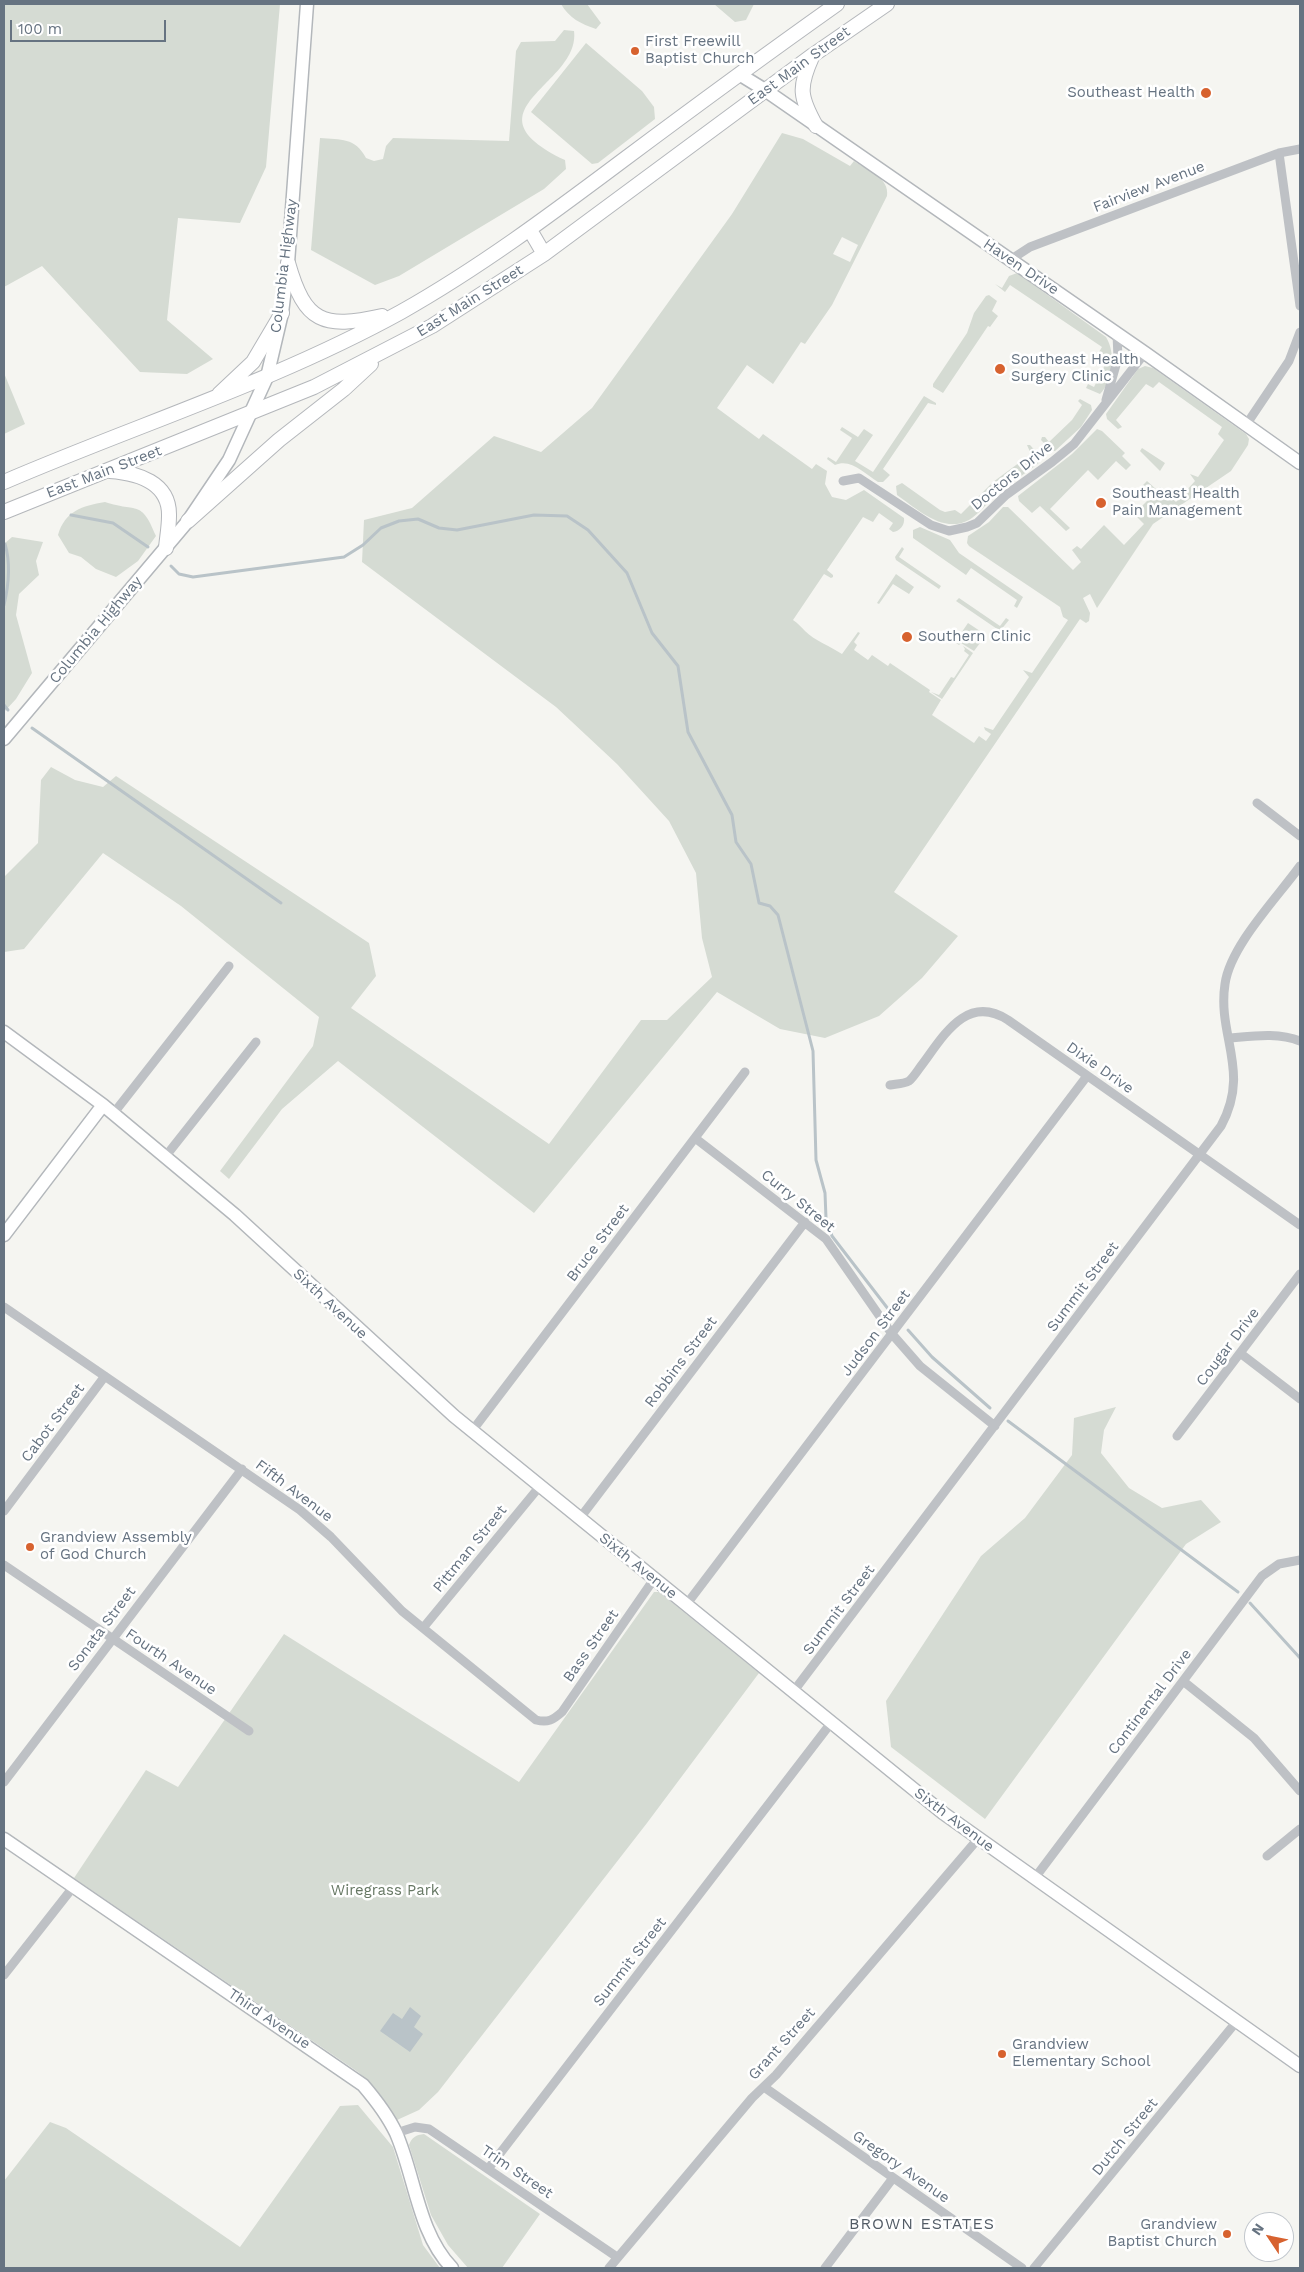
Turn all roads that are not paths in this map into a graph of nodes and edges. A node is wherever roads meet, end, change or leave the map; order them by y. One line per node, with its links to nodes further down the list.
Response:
1 (307, 4): 13 (street, Columbia Highway)
2 (837, 4): 5 (main road, East Main Street)
3 (887, 4): 4 (main road, East Main Street)
4 (813, 54): 6 (main road, East Main Street); 7 (main road)
5 (739, 74): 6 (street, Haven Drive); 10 (main road, East Main Street)
6 (765, 90): 7 (street, Haven Drive); 11 (main road, East Main Street)
7 (816, 126): 12 (street, Haven Drive)
8 (1300, 150): 9 (street, Fairview Avenue)
9 (1278, 153): 12 (street, Fairview Avenue); 14 (street)
10 (530, 230): 11 (main road); 15 (main road, East Main Street)
11 (544, 254): 21 (main road, East Main Street)
12 (1010, 260): 18 (street, Haven Drive)
13 (288, 263): 15 (main road); 16 (street, Columbia Highway)
14 (1300, 306)
15 (400, 312): 22 (main road, East Main Street)
16 (282, 313): 22 (street, Columbia Highway); 23 (main road)
17 (1300, 332): 19 (street)
18 (1117, 334): 20 (street, Haven Drive); 24 (street, Doctors Drive)
19 (1298, 347): 26 (street)
20 (1145, 353): 24 (street, Doctors Drive); 26 (street, Haven Drive)
21 (382, 354): 25 (main road, East Main Street); 32 (main road)
22 (267, 377): 23 (main road, East Main Street); 25 (street, Columbia Highway)
23 (213, 399): 30 (main road, East Main Street)
24 (1104, 405): 29 (street, Doctors Drive)
25 (251, 414): 28 (main road, East Main Street); 32 (street, Columbia Highway)
26 (1246, 425): 27 (street, Haven Drive)
27 (1300, 463)
28 (106, 471): 31 (main road, East Main Street); 33 (main road)
29 (843, 480)
30 (4, 482)
31 (4, 512)
32 (188, 521): 33 (street, Columbia Highway)
33 (166, 548): 34 (street, Columbia Highway)
34 (4, 739)
35 (1257, 802): 36 (street)
36 (1300, 836)
37 (1300, 866): 40 (street, Summit Street)
38 (229, 966): 47 (street)
39 (4, 1032): 46 (street, Sixth Avenue)
40 (1229, 1038): 41 (street); 49 (street, Summit Street)
41 (1300, 1041)
42 (256, 1042): 50 (street)
43 (745, 1072): 48 (street, Bruce Street)
44 (1087, 1076): 45 (street, Dixie Drive); 49 (street, Dixie Drive); 56 (street, Judson Street)
45 (890, 1085)
46 (103, 1105): 47 (street, Sixth Avenue); 53 (street)
47 (114, 1114): 50 (street, Sixth Avenue)
48 (695, 1138): 51 (street, Curry Street); 61 (street, Bruce Street)
49 (1199, 1154): 52 (street, Dixie Drive); 60 (street, Summit Street)
50 (166, 1157): 61 (street, Sixth Avenue)
51 (805, 1222): 56 (street, Curry Street); 66 (street, Robbins Street)
52 (1300, 1225)
53 (4, 1234)
54 (1300, 1274): 57 (street, Cougar Drive)
55 (4, 1307): 58 (street, Fifth Avenue)
56 (892, 1334): 60 (street, Curry Street); 70 (street, Judson Street)
57 (1240, 1353): 59 (street); 62 (street, Cougar Drive)
58 (105, 1376): 63 (street, Fifth Avenue); 65 (street, Cabot Street)
59 (1300, 1399)
60 (995, 1426): 74 (street, Summit Street)
61 (472, 1432): 64 (street, Sixth Avenue)
62 (1178, 1436)
63 (242, 1469): 71 (street, Fifth Avenue); 72 (street, Sonata Street)
64 (540, 1486): 66 (street, Sixth Avenue); 71 (street, Pittman Street)
65 (4, 1511)
66 (580, 1518): 69 (street, Sixth Avenue)
67 (1300, 1560): 73 (street, Continental Drive)
68 (4, 1565): 72 (street, Fourth Avenue)
69 (654, 1579): 70 (street, Sixth Avenue); 75 (street, Bass Street)
70 (686, 1605): 74 (street, Sixth Avenue)
71 (422, 1628): 75 (street, Fifth Avenue)
72 (111, 1639): 77 (street, Fourth Avenue); 78 (street, Sonata Street)
73 (1183, 1681): 79 (street); 84 (street, Continental Drive)
74 (793, 1692): 76 (street, Sixth Avenue)
75 (545, 1722)
76 (832, 1723): 82 (street, Sixth Avenue); 91 (street, Summit Street)
77 (249, 1731)
78 (4, 1782)
79 (1300, 1792)
80 (1300, 1829): 83 (street)
81 (4, 1838): 85 (street, Third Avenue)
82 (978, 1840): 84 (street, Sixth Avenue); 89 (street, Grant Street)
83 (1266, 1856)
84 (1034, 1879): 87 (street, Sixth Avenue)
85 (74, 1886): 86 (street); 90 (street, Third Avenue)
86 (4, 1975)
87 (1237, 2021): 88 (street, Sixth Avenue); 98 (street, Dutch Street)
88 (1300, 2066)
89 (764, 2087): 92 (street, Gregory Avenue); 93 (street, Grant Street)
90 (396, 2133): 91 (street, Trim Street); 94 (street, Third Avenue)
91 (488, 2169): 93 (street, Trim Street)
92 (893, 2178): 96 (street); 97 (street, Gregory Avenue)
93 (617, 2257): 95 (street, Grant Street)
94 (452, 2268)
95 (609, 2268)
96 (825, 2268)
97 (1022, 2268)
98 (1034, 2268)

